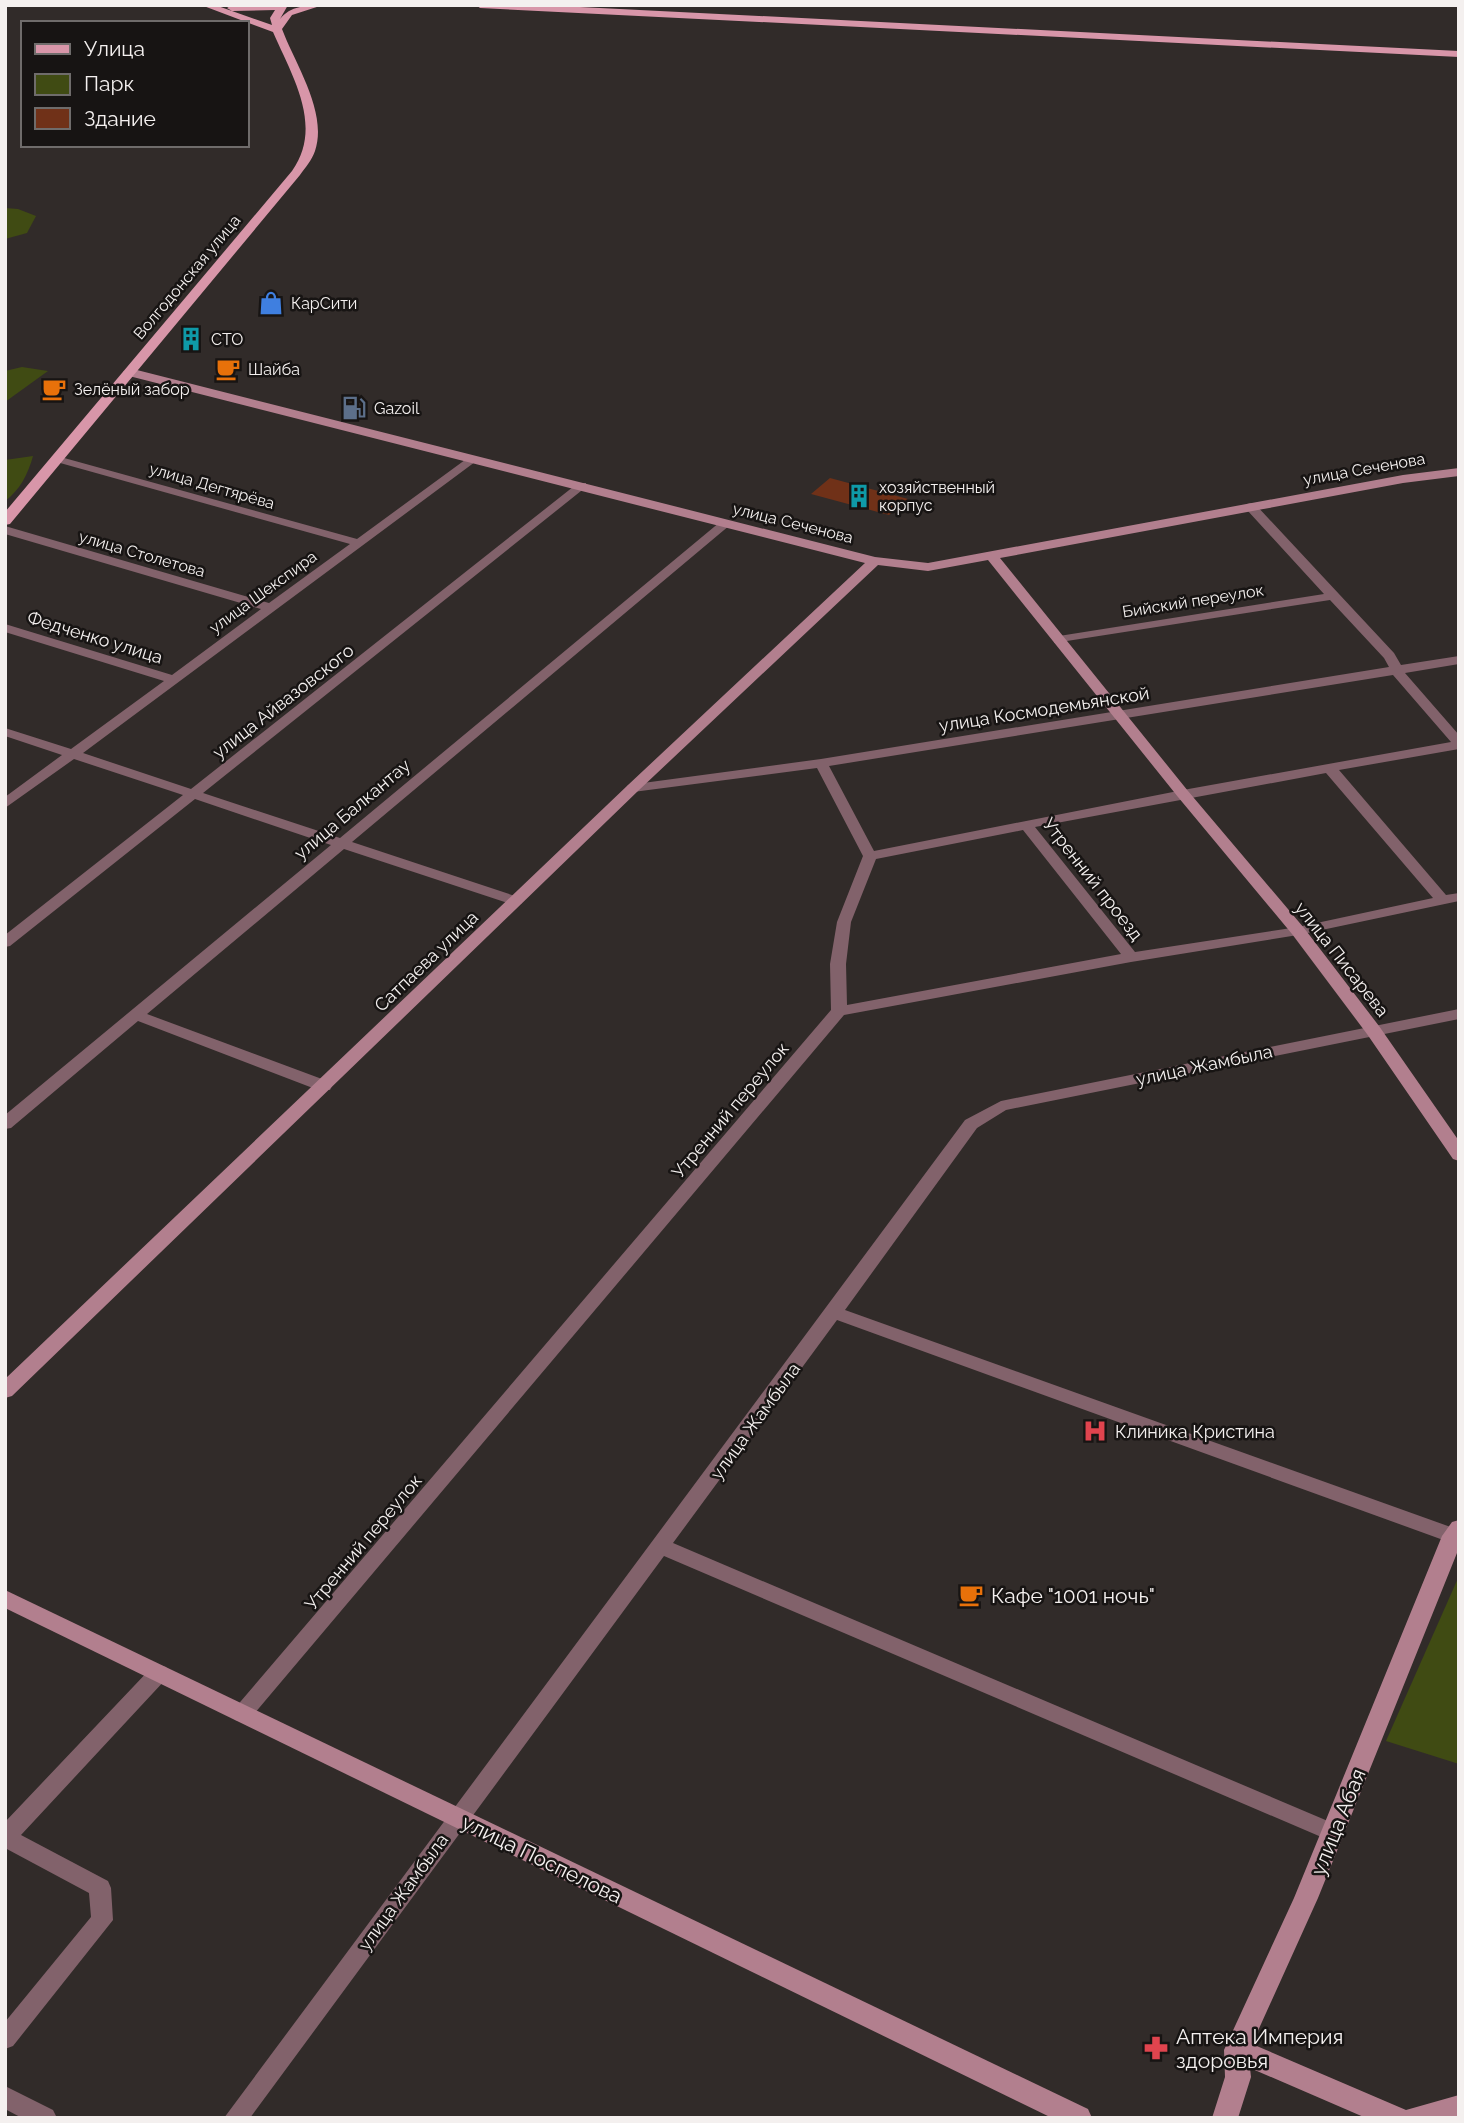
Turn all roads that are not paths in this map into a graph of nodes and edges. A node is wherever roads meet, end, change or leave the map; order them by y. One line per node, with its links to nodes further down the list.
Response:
1 (205, 5): 6 (main road)
2 (319, 5): 6 (main road)
3 (480, 5): 7 (main road)
4 (226, 6): 5 (main road); 6 (main road)
5 (283, 6): 6 (main road)
6 (277, 30): 8 (main road, Волгодонская улица)
7 (1459, 54)
8 (143, 354): 9 (main road, Волгодонская улица); 10 (street)
9 (129, 372): 10 (street, улица Сеченова); 11 (main road, Волгодонская улица)
10 (173, 383): 11 (street); 13 (street, улица Сеченова)
11 (114, 389): 12 (main road, Волгодонская улица)
12 (57, 459): 17 (main road, Волгодонская улица); 20 (street, улица Дегтярёва)
13 (473, 459): 15 (street, улица Сеченова); 20 (street, улица Шекспира)
14 (1459, 472): 16 (street, улица Сеченова)
15 (582, 485): 18 (street, улица Сеченова); 37 (street, улица Айвазовского)
16 (1251, 507): 21 (street, улица Сеченова); 23 (street)
17 (5, 521)
18 (724, 524): 22 (street, улица Сеченова); 41 (street, улица Балкантау)
19 (5, 530): 24 (street, улица Столетова)
20 (359, 544): 24 (street, улица Шекспира)
21 (992, 556): 22 (street, улица Сеченова); 26 (street, улица Писарева)
22 (875, 561): 36 (street, Сатпаева улица)
23 (1332, 596): 26 (street, Бийский переулок); 28 (street)
24 (271, 608): 29 (street, улица Шекспира)
25 (5, 628): 29 (street, Федченко улица)
26 (1059, 640): 30 (street, улица Писарева)
27 (1459, 660): 28 (street, улица Космодемьянской)
28 (1397, 668): 30 (street, улица Космодемьянской); 32 (street)
29 (174, 680): 33 (street, улица Шекспира)
30 (1120, 717): 34 (street, улица Космодемьянской); 38 (street, улица Писарева)
31 (5, 732): 33 (street)
32 (1459, 744): 35 (street)
33 (73, 754): 37 (street); 39 (street, улица Шекспира)
34 (821, 763): 36 (street, улица Космодемьянской); 42 (street)
35 (1329, 767): 38 (street); 43 (street)
36 (633, 788): 44 (street, Сатпаева улица)
37 (194, 793): 41 (street); 46 (street, улица Айвазовского)
38 (1183, 794): 40 (street); 45 (street, улица Писарева)
39 (5, 804)
40 (1026, 825): 42 (street); 47 (street, Утренний проезд)
41 (343, 842): 44 (street); 50 (street, улица Балкантау)
42 (870, 856): 48 (street)
43 (1451, 899): 45 (street)
44 (516, 901): 52 (street, Сатпаева улица)
45 (1298, 931): 47 (street); 51 (street, улица Писарева)
46 (5, 943)
47 (1131, 957): 48 (street)
48 (839, 1011): 61 (street, Утренний переулок)
49 (1459, 1014): 51 (street, улица Жамбыла)
50 (136, 1015): 52 (street); 53 (street, улица Балкантау)
51 (1373, 1030): 54 (street, улица Писарева); 55 (street, улица Жамбыла)
52 (324, 1086): 56 (street, Сатпаева улица)
53 (5, 1124)
54 (1459, 1155)
55 (835, 1313): 57 (street); 58 (street, улица Жамбыла)
56 (5, 1391)
57 (1456, 1532): 63 (street, улица Абая)
58 (663, 1547): 62 (street, улица Жамбыла); 63 (street)
59 (5, 1598): 60 (street, улица Поспелова)
60 (159, 1673): 61 (street, улица Поспелова); 64 (street)
61 (242, 1714): 62 (street, улица Поспелова)
62 (458, 1817): 70 (street, улица Жамбыла); 71 (street, улица Поспелова)
63 (1334, 1833): 66 (street, улица Абая)
64 (5, 1837): 65 (street)
65 (5, 2039)
66 (1237, 2050): 72 (street, улица Абая); 73 (street)
67 (5, 2097): 69 (street)
68 (1459, 2107): 74 (street)
69 (45, 2118)
70 (236, 2118)
71 (1079, 2118)
72 (1225, 2118)
73 (1396, 2118)
74 (1415, 2118)

